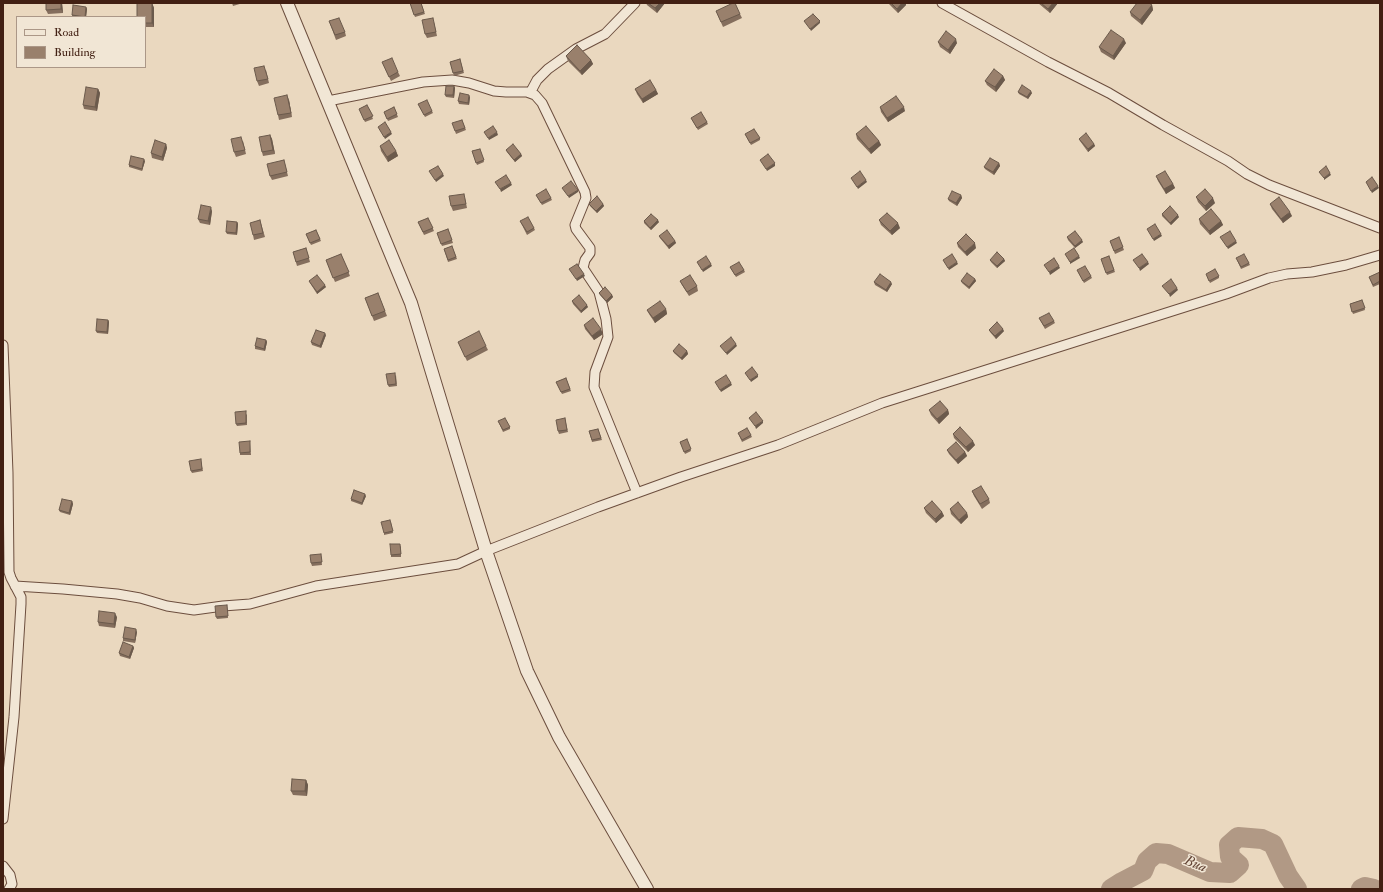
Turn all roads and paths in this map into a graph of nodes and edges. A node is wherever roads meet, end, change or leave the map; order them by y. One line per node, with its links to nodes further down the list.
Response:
1 (287, 3): 5 (street)
2 (635, 3): 4 (street)
3 (942, 3): 6 (street)
4 (530, 93): 5 (street); 9 (street)
5 (328, 101): 10 (street)
6 (1380, 228)
7 (1380, 255): 9 (street)
8 (3, 345): 11 (street)
9 (637, 493): 10 (street)
10 (486, 551): 11 (street); 15 (street)
11 (15, 586): 12 (street)
12 (3, 819)
13 (3, 866): 14 (street)
14 (9, 889)
15 (647, 889)

